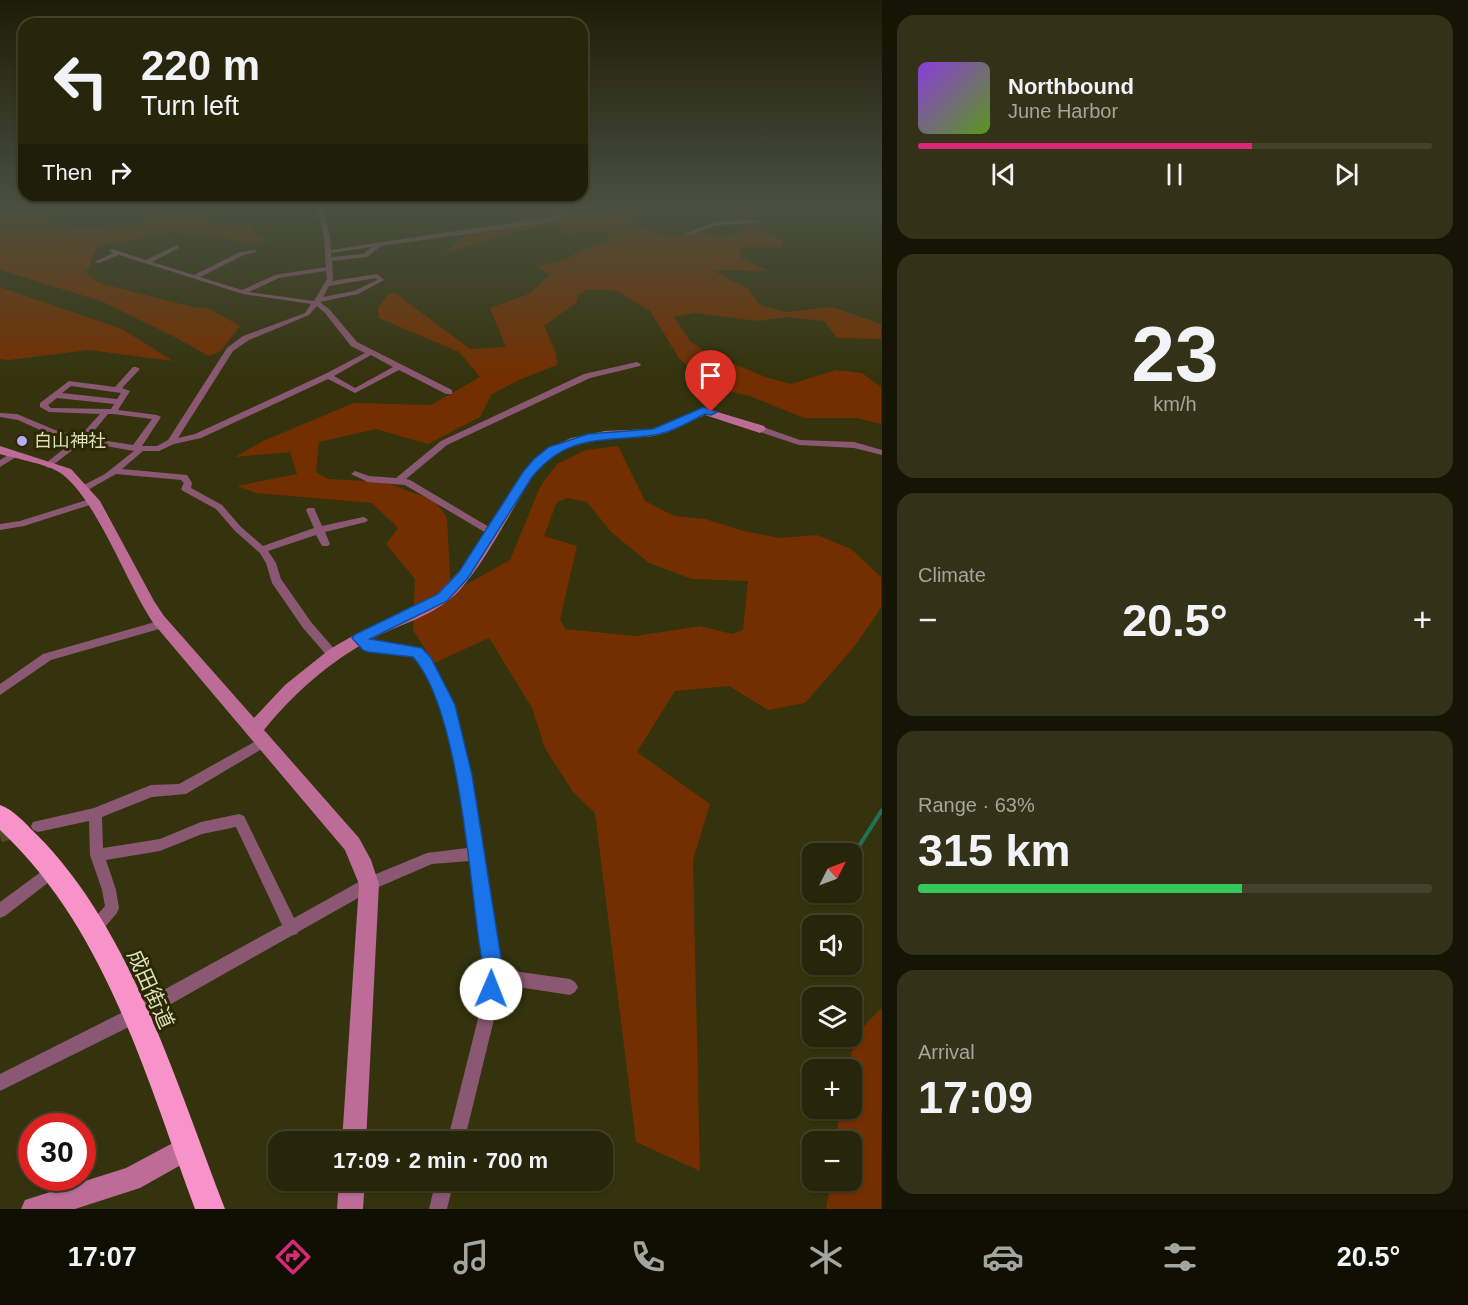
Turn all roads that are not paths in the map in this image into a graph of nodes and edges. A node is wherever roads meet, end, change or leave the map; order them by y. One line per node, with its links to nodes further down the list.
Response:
1 (154, 264): 5 (street)
2 (220, 264): 5 (street)
3 (329, 264): 4 (street)
4 (329, 269): 6 (street); 7 (street)
5 (195, 277): 7 (street)
6 (328, 284): 8 (street); 8 (street)
7 (242, 292): 8 (street)
8 (317, 302): 9 (street); 24 (street)
9 (370, 353): 11 (street); 13 (street)
10 (637, 364): 31 (street)
11 (398, 367): 13 (street); 15 (street)
12 (136, 369): 14 (street)
13 (328, 376): 24 (street)
14 (117, 389): 16 (street); 17 (street)
15 (449, 392)
16 (55, 396): 17 (street); 18 (street)
17 (119, 402): 19 (street)
18 (49, 410): 19 (street); 21 (street)
19 (109, 412): 23 (street); 25 (street)
20 (0, 415): 21 (street)
21 (34, 422): 23 (street)
22 (760, 429): 26 (street); 37 (street)
23 (82, 439): 25 (street); 28 (street)
24 (171, 442): 25 (street)
25 (138, 448): 29 (street)
26 (882, 453)
27 (4, 457): 28 (street)
28 (49, 465): 32 (street)
29 (114, 471): 32 (street); 39 (street)
30 (355, 474): 31 (street)
31 (399, 480): 37 (street)
32 (88, 495): 35 (street); 40 (street)
33 (311, 510): 36 (street)
34 (363, 520): 36 (street)
35 (0, 527)
36 (319, 530): 38 (street); 39 (street)
37 (491, 532): 41 (street)
38 (325, 544)
39 (262, 550): 42 (street)
40 (162, 624): 43 (street); 44 (street)
41 (359, 638): 42 (street); 48 (street)
42 (333, 655): 44 (street)
43 (0, 690)
44 (258, 736): 45 (street); 51 (street)
45 (95, 814): 47 (street); 49 (street)
46 (0, 815): 50 (highway, 成田街道)
47 (38, 826)
48 (476, 854): 51 (street); 55 (street)
49 (97, 855): 53 (street); 54 (street)
50 (53, 869): 52 (street); 54 (highway, 成田街道)
51 (369, 884): 53 (street); 59 (street)
52 (0, 911)
53 (292, 928): 57 (street)
54 (94, 929): 57 (highway, 成田街道)
55 (491, 975): 56 (street); 60 (street)
56 (570, 987)
57 (135, 1015): 58 (street); 61 (highway, 成田街道)
58 (0, 1083)
59 (355, 1131)
60 (458, 1131)
61 (186, 1148): 65 (street); 66 (highway, 成田街道)
62 (351, 1191): 67 (street)
63 (442, 1191): 68 (street)
64 (34, 1209): 65 (street)
65 (41, 1209)
66 (210, 1209)
67 (350, 1209)
68 (438, 1209)

